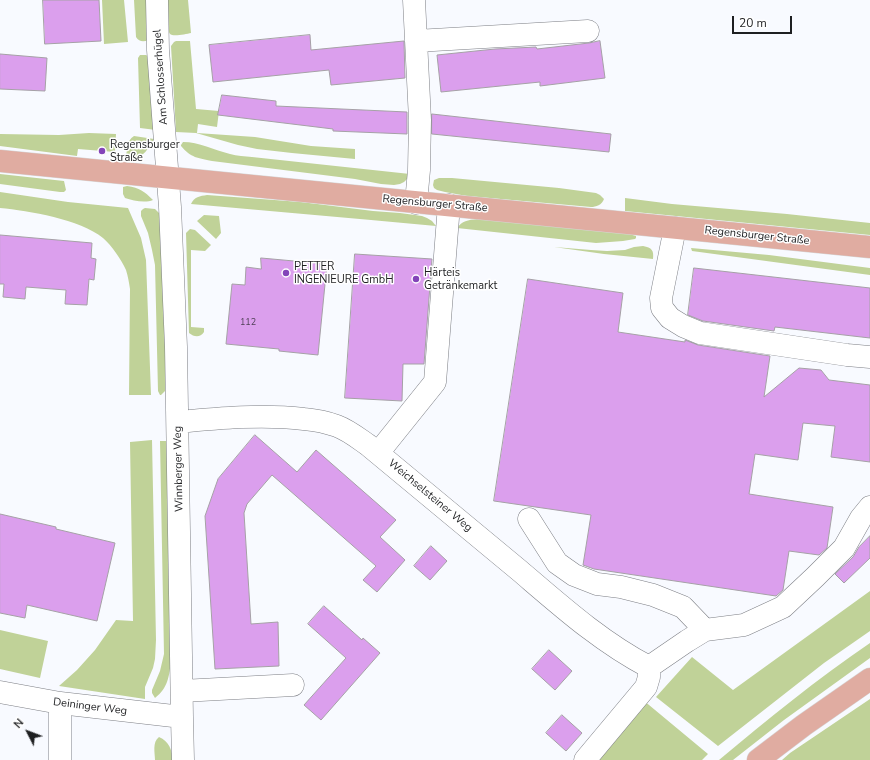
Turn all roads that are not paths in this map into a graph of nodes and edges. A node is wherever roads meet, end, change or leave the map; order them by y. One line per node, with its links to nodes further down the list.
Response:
1 (157, 0): 6 (street, Am Schlosserhügel)
2 (414, 0): 4 (street)
3 (588, 31): 4 (street)
4 (416, 41): 7 (street)
5 (0, 161): 6 (main road, Regensburger Straße)
6 (168, 177): 7 (main road, Regensburger Straße); 12 (street, Winnberger Weg)
7 (416, 203): 8 (main road, Regensburger Straße)
8 (449, 205): 9 (main road, Regensburger Straße); 13 (street)
9 (675, 228): 10 (main road, Regensburger Straße); 11 (street)
10 (870, 247)
11 (870, 357)
12 (178, 422): 13 (street, Weichselsteiner Weg); 20 (street, Winnberger Weg)
13 (378, 453): 17 (street, Weichselsteiner Weg)
14 (870, 507): 16 (street)
15 (529, 519): 16 (street)
16 (705, 630): 17 (street)
17 (649, 668): 26 (street)
18 (870, 679): 27 (main road)
19 (293, 684): 20 (street)
20 (182, 691): 23 (street, Winnberger Weg)
21 (0, 692): 22 (street, Deininger Weg)
22 (60, 703): 23 (street, Deininger Weg); 24 (street)
23 (182, 717): 25 (street, Winnberger Weg)
24 (60, 760)
25 (183, 760)
26 (585, 760)
27 (758, 760)

